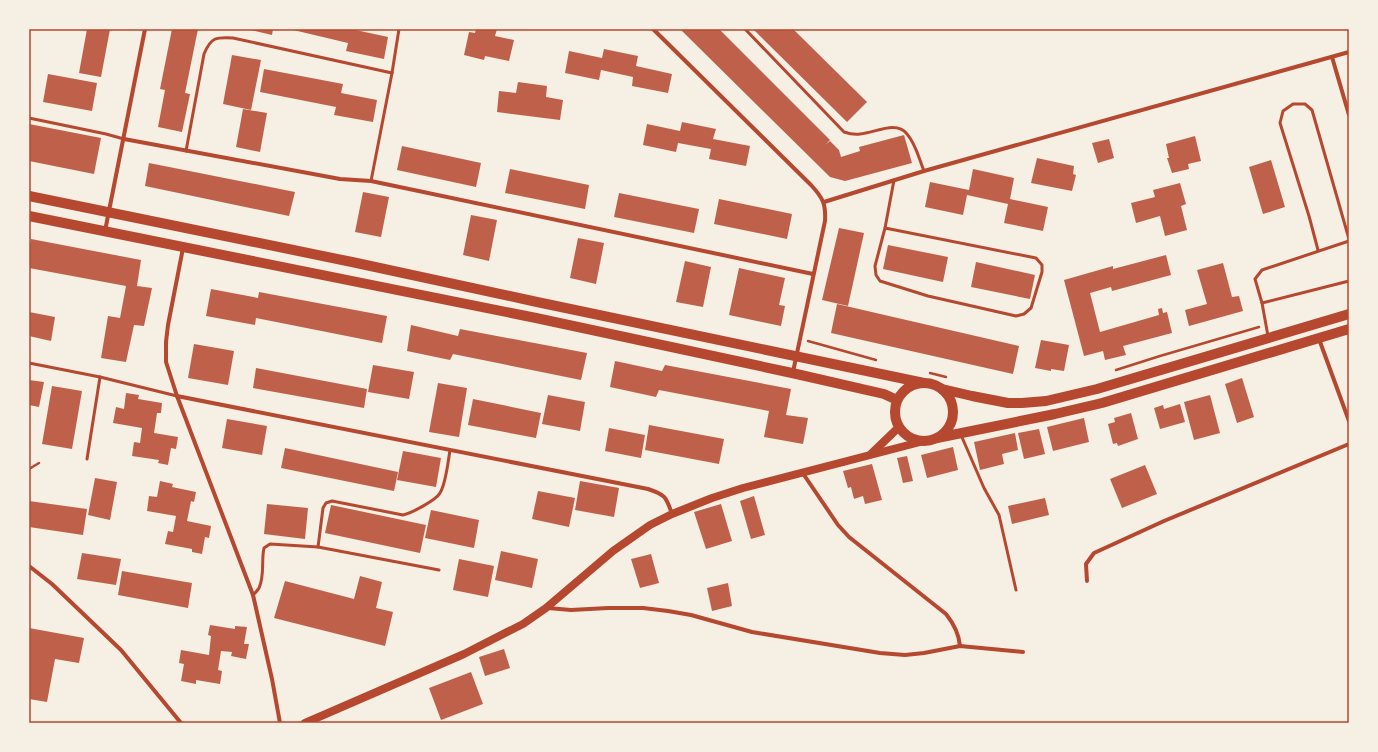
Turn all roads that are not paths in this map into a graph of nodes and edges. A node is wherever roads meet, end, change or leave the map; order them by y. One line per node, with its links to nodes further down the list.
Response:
1 (145, 29): 10 (street)
2 (399, 29): 7 (lane)
3 (653, 29): 16 (street)
4 (745, 29): 12 (lane)
5 (1349, 52): 6 (street)
6 (1332, 57): 8 (street); 12 (street)
7 (392, 73): 11 (lane); 14 (lane)
8 (1349, 115)
9 (29, 118): 10 (lane)
10 (124, 139): 11 (street); 17 (street)
11 (186, 151): 14 (street)
12 (924, 171): 13 (street)
13 (894, 180): 16 (street); 19 (lane)
14 (371, 181): 24 (street)
15 (29, 196): 17 (main road)
16 (824, 202): 24 (street)
17 (109, 212): 20 (street); 31 (main road)
18 (29, 216): 20 (main road)
19 (885, 228): 19 (lane)
20 (105, 232): 22 (main road)
21 (1349, 240): 23 (lane); 23 (lane)
22 (183, 248): 33 (main road); 37 (street)
23 (1318, 250): 26 (lane)
24 (813, 274): 31 (street)
25 (1349, 281): 26 (lane)
26 (1262, 303): 29 (lane)
27 (1349, 314): 29 (main road)
28 (1349, 329): 30 (main road)
29 (1269, 338): 36 (main road)
30 (1319, 338): 39 (street); 41 (main road)
31 (796, 355): 33 (street); 35 (main road)
32 (29, 363): 34 (lane)
33 (792, 373): 38 (main road)
34 (100, 377): 37 (lane); 47 (lane)
35 (924, 383): 36 (main road); 38 (main road)
36 (942, 389): 42 (main road)
37 (177, 396): 45 (street); 55 (street)
38 (897, 400): 40 (main road)
39 (1349, 421)
40 (899, 426): 43 (main road); 46 (main road)
41 (961, 433): 42 (main road); 54 (lane)
42 (937, 438): 43 (main road)
43 (924, 441): 46 (main road)
44 (1349, 444): 53 (street)
45 (450, 450): 49 (street); 50 (lane)
46 (870, 455): 48 (main road)
47 (87, 459)
48 (802, 472): 49 (main road); 57 (street)
49 (672, 514): 56 (main road)
50 (318, 547): 52 (lane); 55 (lane)
51 (29, 566): 59 (street)
52 (439, 570)
53 (1087, 581)
54 (1016, 590)
55 (253, 595): 60 (street)
56 (546, 608): 57 (street); 61 (main road)
57 (960, 646): 58 (street)
58 (1023, 652)
59 (181, 723)
60 (280, 723)
61 (305, 723)

